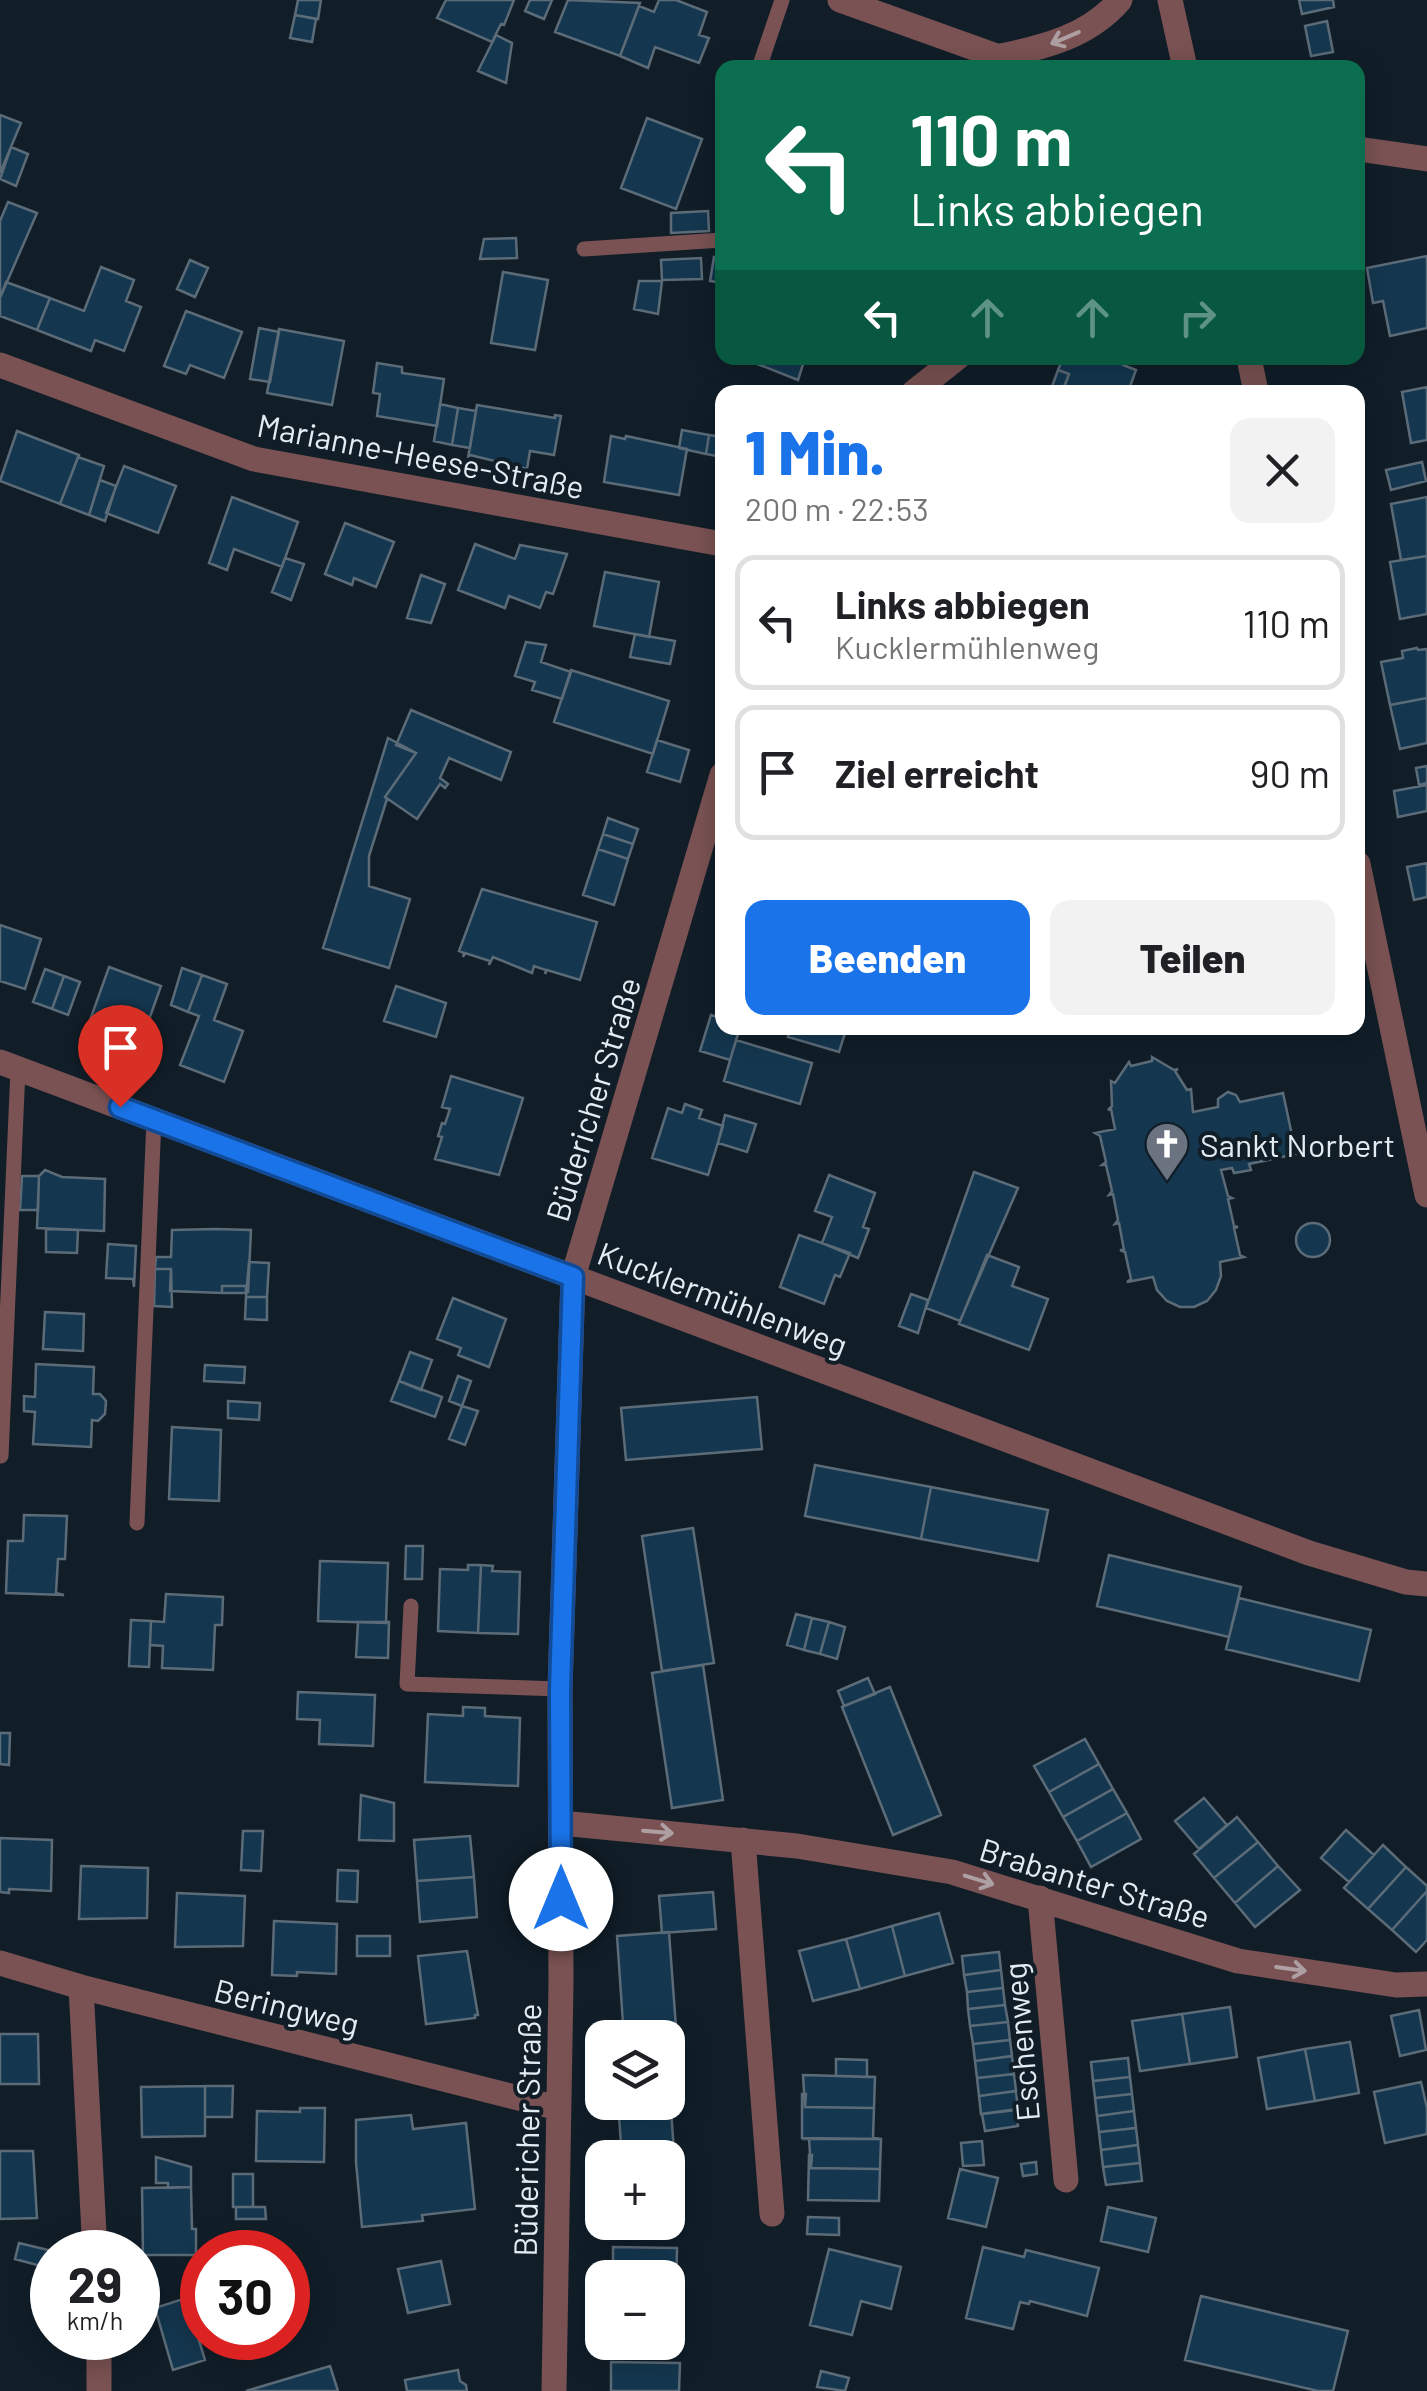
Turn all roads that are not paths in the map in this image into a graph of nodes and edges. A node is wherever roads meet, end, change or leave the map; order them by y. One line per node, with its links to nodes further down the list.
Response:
1 (782, 0): 6 (lane)
2 (840, 0): 5 (street)
3 (1120, 0): 5 (street, one-way to 5)
4 (1170, 0): 8 (street)
5 (1000, 56): 7 (street)
6 (761, 60)
7 (1010, 60)
8 (1183, 60)
9 (1365, 150): 10 (street)
10 (1427, 158)
11 (715, 240): 12 (lane)
12 (584, 249)
13 (948, 365): 15 (street)
14 (0, 366): 16 (street, Marianne-Heese-Straße)
15 (923, 385)
16 (715, 543)
17 (715, 798): 22 (street, Büdericher Straße)
18 (1365, 898): 21 (street)
19 (9, 1065): 20 (street, Kucklermühlenweg); 23 (lane)
20 (154, 1120): 22 (street, Kucklermühlenweg); 24 (lane)
21 (1427, 1195)
22 (573, 1277): 25 (street, Kucklermühlenweg); 27 (street, Büdericher Straße)
23 (1, 1456)
24 (136, 1523)
25 (1427, 1584)
26 (411, 1606): 27 (lane)
27 (560, 1690): 28 (street, Büdericher Straße)
28 (561, 1822): 29 (street, Brabanter Straße, one-way to 29); 34 (street, Büdericher Straße)
29 (743, 1840): 30 (street, Brabanter Straße, one-way to 30); 36 (street)
30 (1040, 1898): 32 (street, Brabanter Straße, one-way to 32); 35 (street, Eschenweg)
31 (0, 1963): 33 (street, Beringweg)
32 (1427, 1984)
33 (81, 1987): 34 (street, Beringweg); 37 (street)
34 (558, 2108): 40 (street, Büdericher Straße)
35 (1066, 2180)
36 (772, 2214)
37 (94, 2230)
38 (99, 2360): 39 (street)
39 (99, 2391)
40 (554, 2391)

